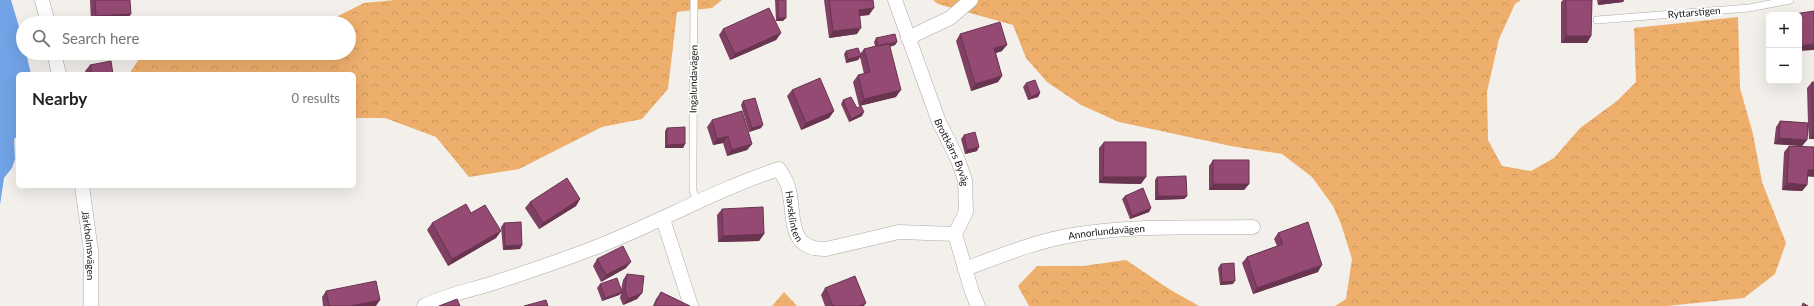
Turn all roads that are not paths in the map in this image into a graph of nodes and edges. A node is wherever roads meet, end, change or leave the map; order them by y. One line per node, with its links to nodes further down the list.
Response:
1 (42, 0): 6 (street)
2 (694, 0): 12 (lane, Ingalundavägen)
3 (895, 0): 8 (street, Brottkärrs Byväg)
4 (971, 0): 8 (street)
5 (1790, 0): 7 (lane, Ryttarstigen)
6 (46, 16)
7 (1597, 20)
8 (908, 38): 15 (street, Brottkärrs Byväg)
9 (56, 60): 10 (street)
10 (59, 72)
11 (82, 188): 17 (street, Järkholmsvägen)
12 (697, 201): 13 (street, Havsklinten); 15 (street, Havsklinten)
13 (663, 219): 18 (street, Havsklinten); 19 (street)
14 (1253, 228): 16 (street, Annorlundavägen)
15 (955, 234): 16 (street)
16 (965, 269): 20 (street)
17 (91, 306)
18 (424, 306)
19 (691, 306)
20 (978, 306)

